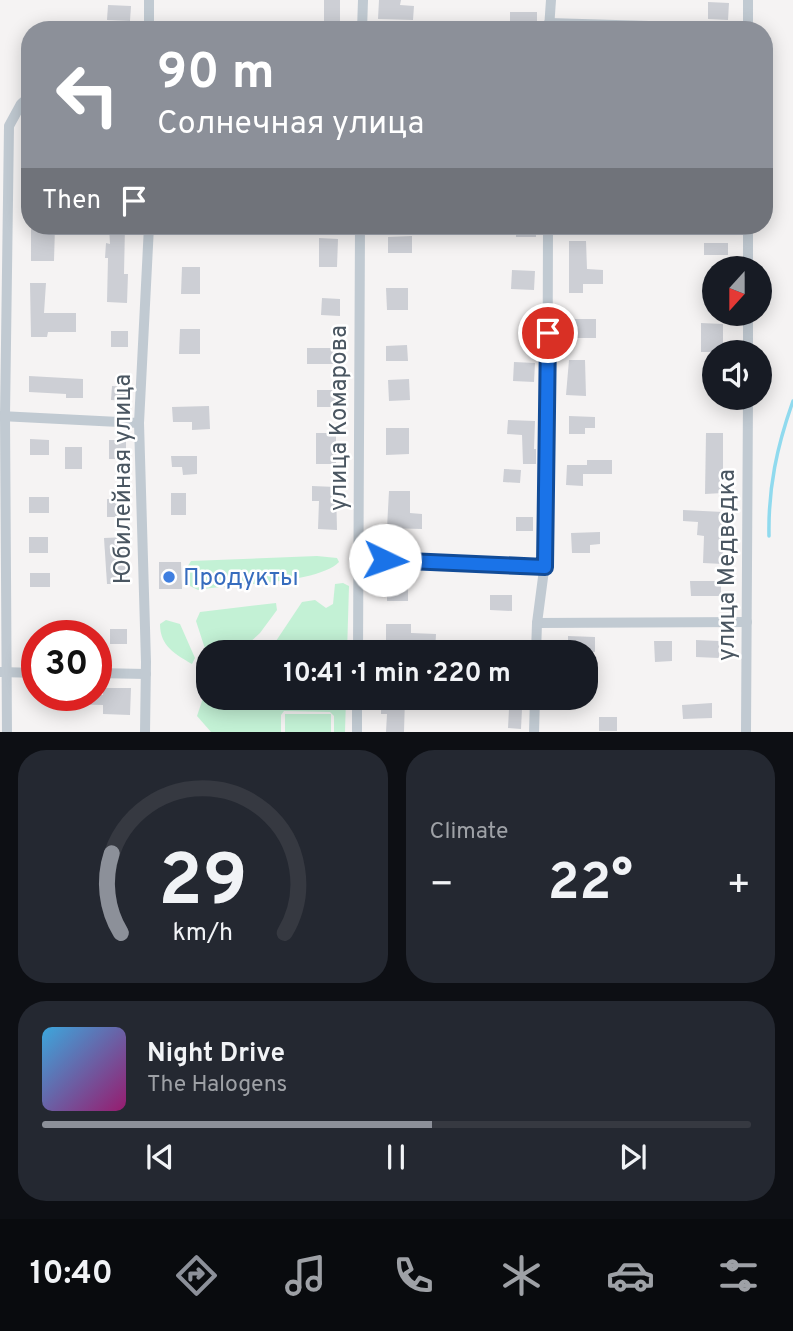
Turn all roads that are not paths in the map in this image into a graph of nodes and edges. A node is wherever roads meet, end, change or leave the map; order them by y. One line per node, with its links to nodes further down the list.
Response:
1 (149, 0): 5 (street)
2 (363, 0): 6 (street)
3 (551, 0): 7 (street)
4 (748, 0): 8 (street)
5 (149, 21)
6 (362, 21)
7 (549, 21)
8 (748, 21)
9 (21, 104): 16 (street)
10 (149, 235): 17 (street, Юбилейная улица)
11 (360, 235): 18 (street, улица Комарова)
12 (548, 235): 19 (street)
13 (748, 235): 14 (street)
14 (748, 256)
15 (748, 410): 20 (street, улица Медведка)
16 (3, 416): 17 (street); 24 (street)
17 (139, 423): 27 (street, Юбилейная улица)
18 (359, 559): 19 (street); 22 (street, улица Комарова)
19 (545, 567): 21 (street)
20 (747, 622): 21 (street); 34 (street, улица Медведка)
21 (537, 623): 23 (street)
22 (358, 640)
23 (536, 640)
24 (3, 672): 25 (street); 30 (street)
25 (21, 673)
26 (112, 673): 27 (street)
27 (146, 674): 31 (street, Юбилейная улица)
28 (357, 710): 32 (street)
29 (535, 710): 33 (street)
30 (6, 732)
31 (145, 732)
32 (357, 732)
33 (534, 732)
34 (746, 732)

